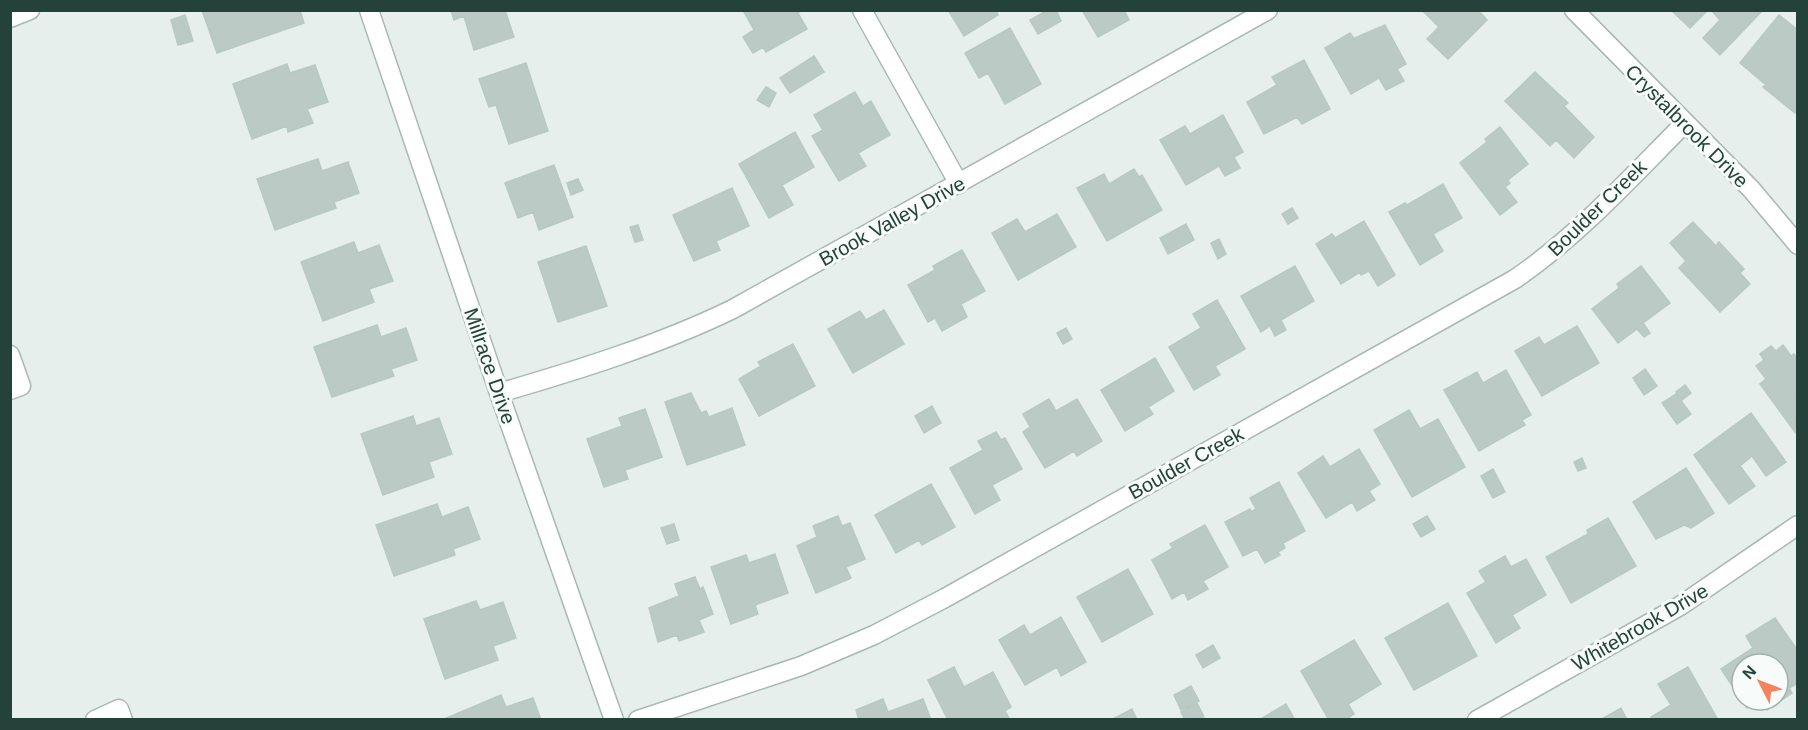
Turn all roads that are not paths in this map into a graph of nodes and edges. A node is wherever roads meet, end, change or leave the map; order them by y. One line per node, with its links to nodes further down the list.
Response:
1 (30, 10): 6 (street)
2 (369, 10): 12 (street, Millrace Drive)
3 (862, 10): 8 (street)
4 (1268, 10): 8 (street, Brook Valley Drive)
5 (1574, 10): 7 (street, Crystalbrook Drive)
6 (10, 18)
7 (1684, 124): 9 (street, Crystalbrook Drive); 17 (street, Boulder Creek)
8 (959, 184): 12 (street, Brook Valley Drive)
9 (1797, 245)
10 (10, 355): 11 (street)
11 (16, 388)
12 (499, 393): 16 (street, Millrace Drive)
13 (1797, 525): 18 (street, Whitebrook Drive)
14 (121, 714): 15 (street)
15 (95, 720)
16 (614, 720)
17 (638, 720)
18 (1477, 720)

